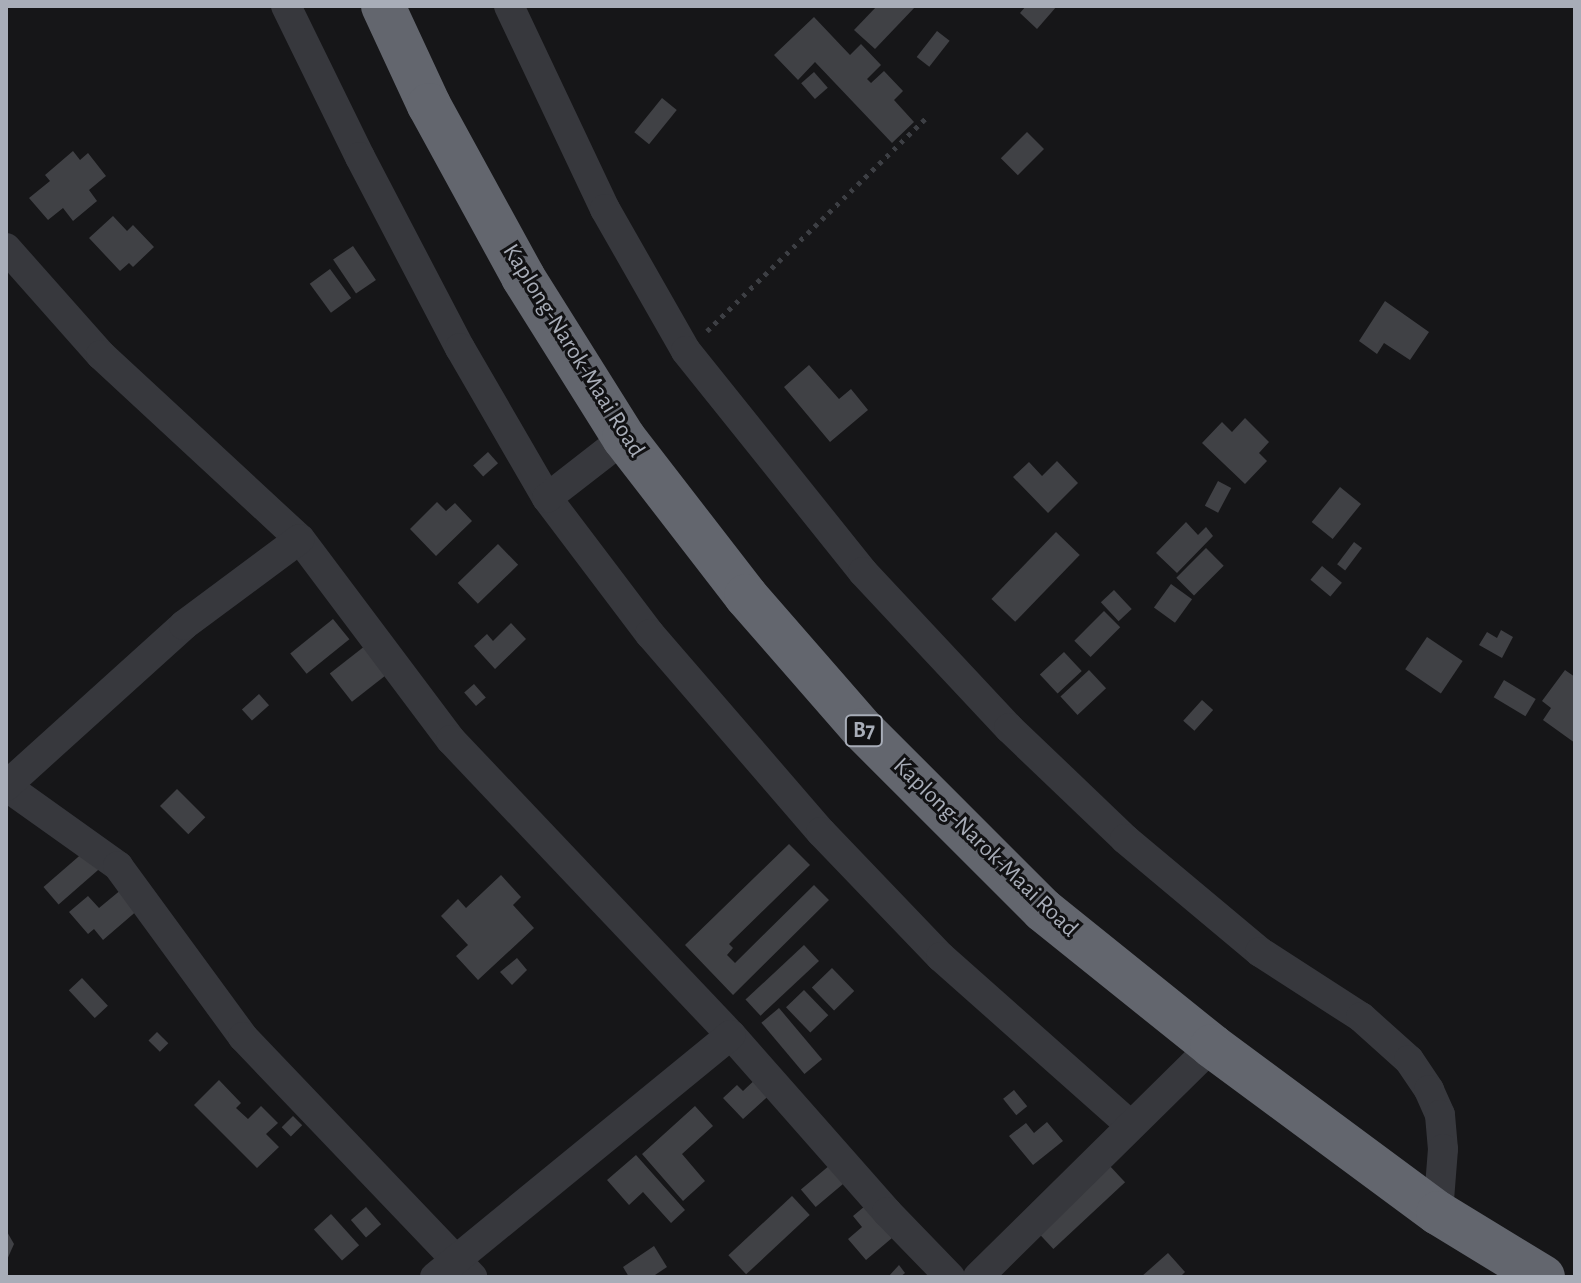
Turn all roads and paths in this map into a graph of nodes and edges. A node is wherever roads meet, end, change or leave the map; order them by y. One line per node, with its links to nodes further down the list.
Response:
1 (286, 6): 8 (street)
2 (383, 6): 7 (highway, Kaplong-Narok-Maai Road / B7)
3 (509, 6): 6 (street)
4 (928, 116): 6 (path)
5 (6, 248): 9 (street)
6 (686, 351): 14 (street)
7 (624, 438): 8 (street); 12 (highway, Kaplong-Narok-Maai Road / B7)
8 (547, 498): 13 (street)
9 (300, 539): 10 (street); 11 (street)
10 (6, 786): 15 (street)
11 (731, 1035): 15 (street); 16 (street)
12 (1212, 1046): 13 (street); 14 (highway, Kaplong-Narok-Maai Road / B7)
13 (1130, 1125): 17 (street)
14 (1438, 1213): 18 (highway, Kaplong-Narok-Maai Road / B7)
15 (455, 1271)
16 (950, 1277)
17 (978, 1277)
18 (1543, 1277)

